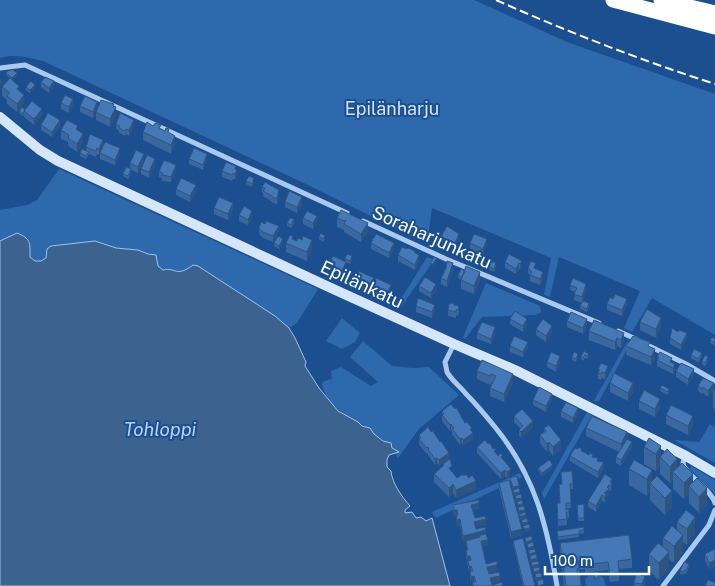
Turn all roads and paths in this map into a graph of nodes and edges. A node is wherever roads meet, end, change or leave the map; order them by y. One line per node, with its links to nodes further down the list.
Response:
1 (613, 0): 4 (highway)
2 (661, 0): 3 (highway)
3 (715, 13)
4 (715, 27)
5 (0, 68): 7 (street, Soraharjunkatu)
6 (0, 117): 11 (street, Epilänkatu)
7 (352, 216)
8 (361, 220): 9 (street, Soraharjunkatu)
9 (608, 327)
10 (616, 330): 12 (street)
11 (454, 344): 13 (street, Epilänkatu); 17 (street)
12 (715, 381)
13 (686, 456): 14 (street, Epilänkatu); 15 (street)
14 (715, 472)
15 (715, 503)
16 (715, 510): 18 (street)
17 (556, 586)
18 (663, 586)

